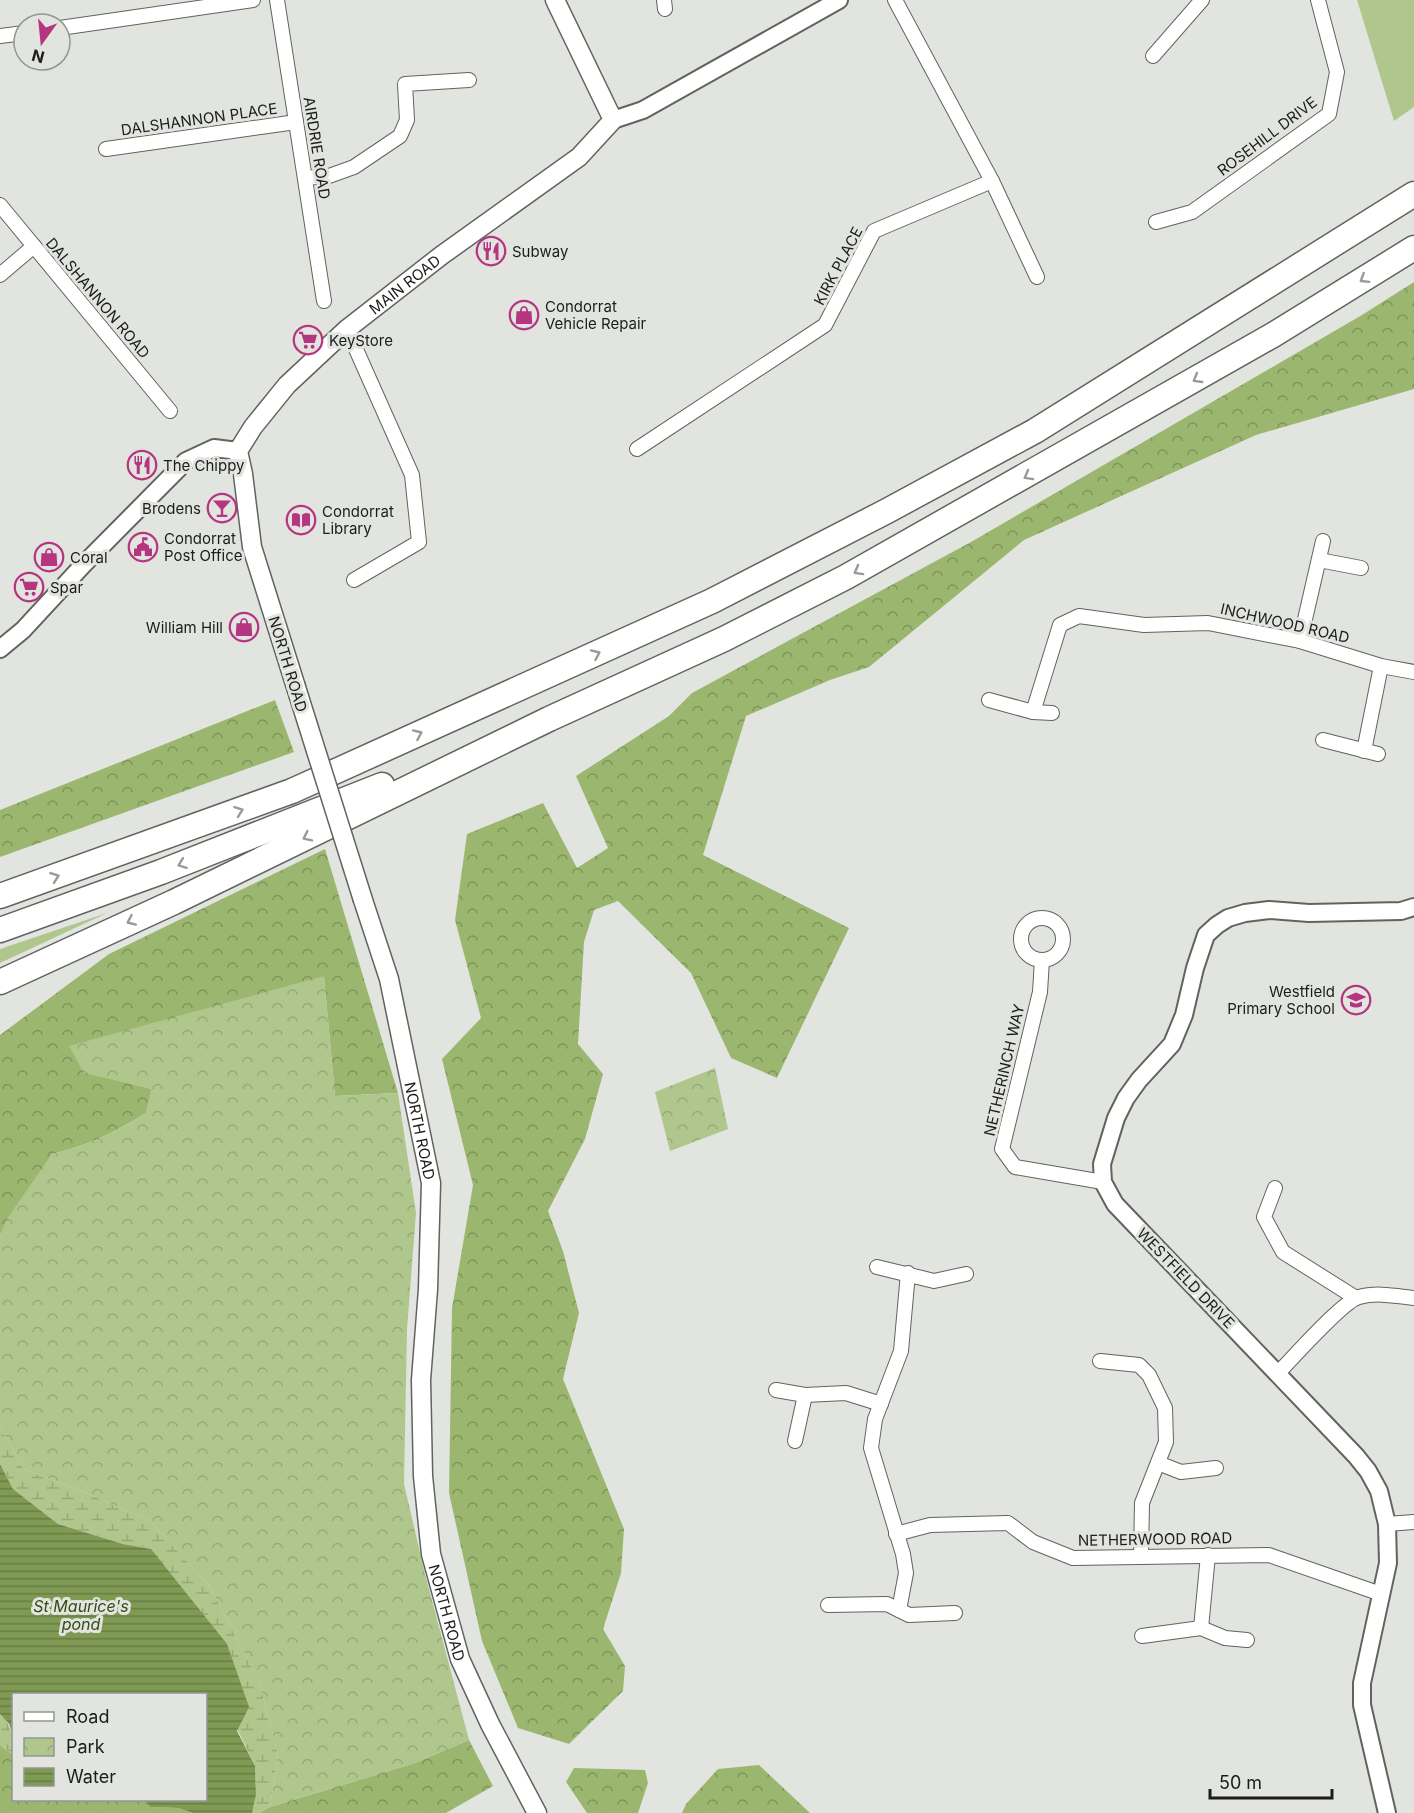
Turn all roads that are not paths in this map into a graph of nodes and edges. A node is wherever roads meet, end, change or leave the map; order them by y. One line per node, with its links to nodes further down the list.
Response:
1 (253, 0): 8 (street)
2 (277, 0): 12 (street, AIRDRIE ROAD)
3 (555, 0): 11 (main road)
4 (839, 0): 11 (street, MAIN ROAD)
5 (895, 0): 15 (street)
6 (1202, 0): 9 (street)
7 (1318, 0): 18 (street, ROSEHILL DRIVE)
8 (72, 26)
9 (1153, 56)
10 (469, 80): 14 (street)
11 (613, 120): 24 (main road, MAIN ROAD)
12 (296, 122): 13 (street, DALSHANNON PLACE); 14 (street, AIRDRIE ROAD)
13 (106, 148)
14 (305, 178): 23 (street, AIRDRIE ROAD)
15 (992, 181): 22 (street); 26 (street, KIRK PLACE)
16 (1414, 194): 41 (highway, one-way to 16)
17 (0, 206): 19 (street, DALSHANNON ROAD)
18 (1156, 222)
19 (34, 246): 21 (street); 25 (street, DALSHANNON ROAD)
20 (1414, 248): 39 (highway, one-way to 39)
21 (0, 275)
22 (1037, 277)
23 (324, 301)
24 (346, 329): 27 (main road, MAIN ROAD); 31 (street)
25 (170, 411)
26 (637, 449)
27 (238, 451): 33 (street); 73 (main road, NORTH ROAD, bridge)
28 (1323, 541): 29 (street)
29 (1319, 560): 30 (street); 32 (street)
30 (1361, 568)
31 (354, 580)
32 (1300, 641): 34 (street, INCHWOOD ROAD); 37 (street, INCHWOOD ROAD)
33 (0, 649)
34 (1381, 666): 35 (street, INCHWOOD ROAD); 40 (street)
35 (1414, 672)
36 (989, 700): 37 (street)
37 (1033, 712): 38 (street)
38 (1052, 713)
39 (549, 719): 43 (highway, one-way to 43); 45 (highway, one-way to 45)
40 (1323, 740)
41 (0, 896)
42 (1414, 907): 46 (street)
43 (0, 930)
44 (1042, 960): 46 (street, NETHERINCH WAY)
45 (0, 982)
46 (1103, 1182): 54 (street, WESTFIELD DRIVE)
47 (1275, 1188): 51 (street)
48 (878, 1267): 49 (street)
49 (908, 1273): 50 (street); 57 (street)
50 (966, 1274)
51 (1356, 1298): 52 (street); 54 (street)
52 (1414, 1298)
53 (1100, 1361): 59 (street)
54 (1278, 1373): 62 (street, WESTFIELD DRIVE)
55 (776, 1390): 56 (street)
56 (805, 1395): 57 (street); 58 (street)
57 (881, 1404): 63 (street)
58 (795, 1441)
59 (1158, 1463): 60 (street); 65 (street)
60 (1216, 1468)
61 (1414, 1522): 62 (street)
62 (1387, 1524): 66 (street, WESTFIELD DRIVE)
63 (896, 1534): 65 (street, NETHERWOOD ROAD); 68 (street)
64 (1208, 1555): 65 (street, NETHERWOOD ROAD); 66 (street, NETHERWOOD ROAD); 70 (street)
65 (1141, 1557)
66 (1382, 1594): 74 (street, WESTFIELD DRIVE)
67 (828, 1605): 68 (street)
68 (899, 1610): 69 (street)
69 (955, 1613)
70 (1201, 1628): 71 (street); 72 (street)
71 (1142, 1636)
72 (1247, 1640)
73 (537, 1813)
74 (1387, 1813)

